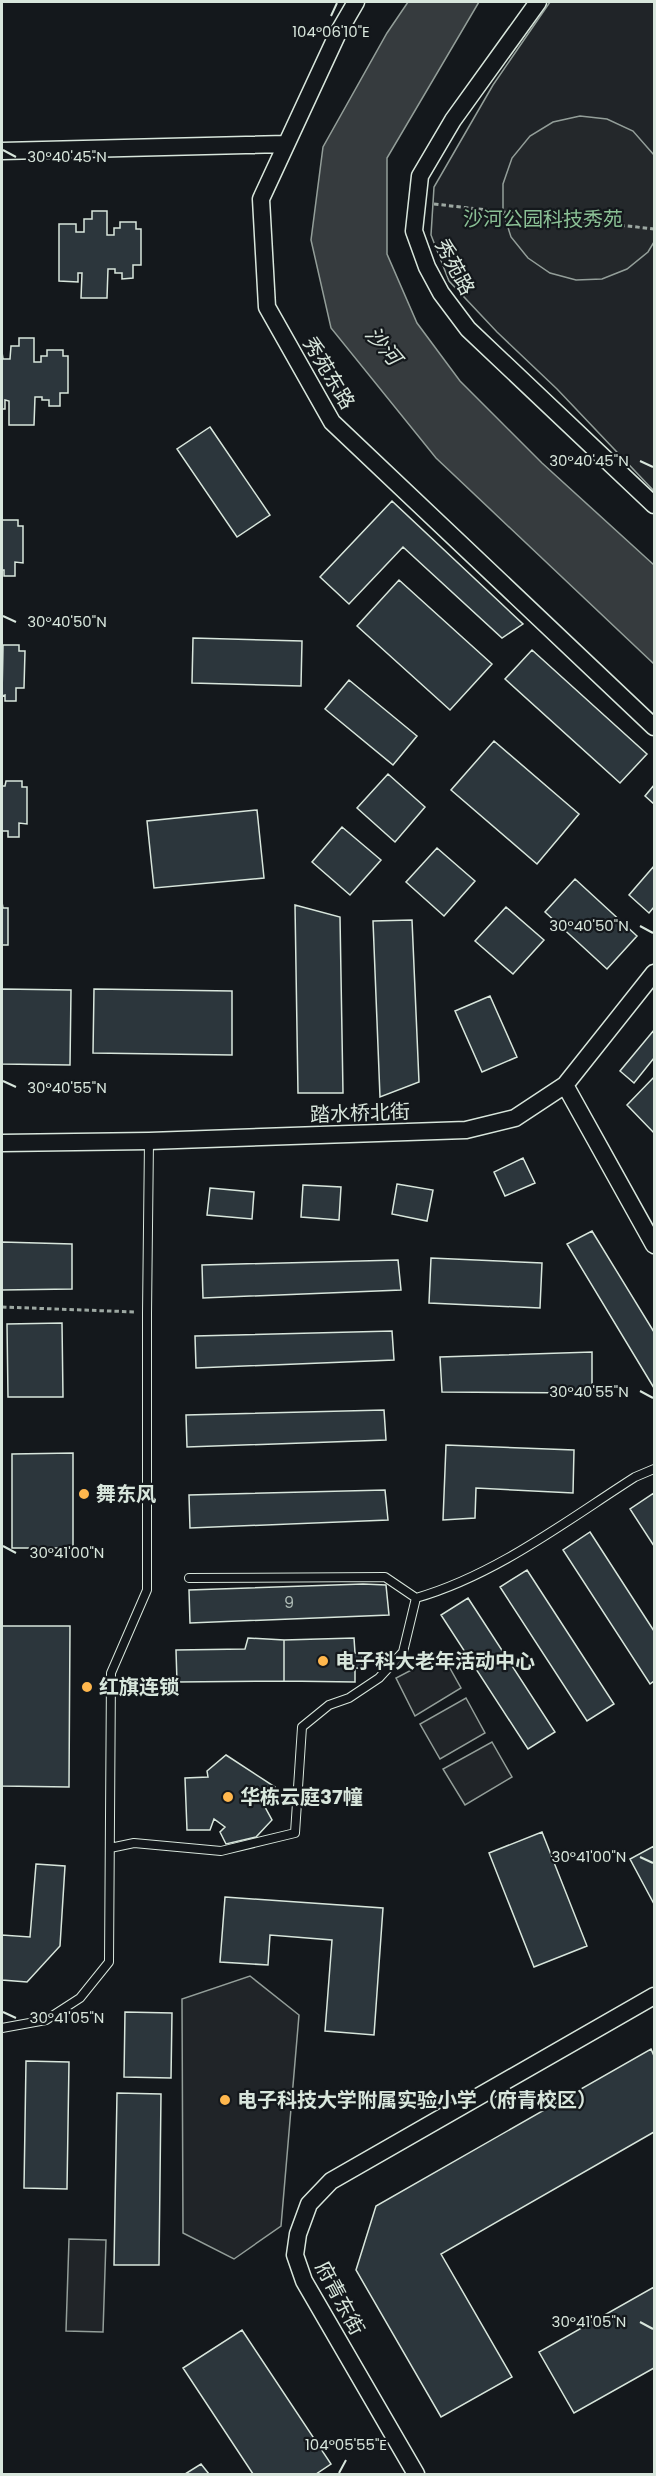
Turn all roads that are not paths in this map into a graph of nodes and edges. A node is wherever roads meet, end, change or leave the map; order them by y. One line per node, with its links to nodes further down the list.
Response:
1 (356, 2): 3 (street, 秀苑东路)
2 (538, 2): 5 (street, 秀苑路)
3 (286, 144): 4 (street); 6 (street, 秀苑东路)
4 (2, 151)
5 (654, 505)
6 (654, 728)
7 (654, 973): 8 (street, 踏水桥北街)
8 (565, 1085): 9 (street, 踏水桥北街); 11 (street)
9 (149, 1141): 10 (street, 踏水桥北街); 15 (lane)
10 (2, 1143)
11 (654, 1245)
12 (654, 1469): 14 (lane)
13 (189, 1578): 14 (lane)
14 (416, 1598): 15 (lane)
15 (110, 1848): 17 (lane)
16 (654, 1996): 18 (street, 府青东街)
17 (2, 2028)
18 (416, 2475)

